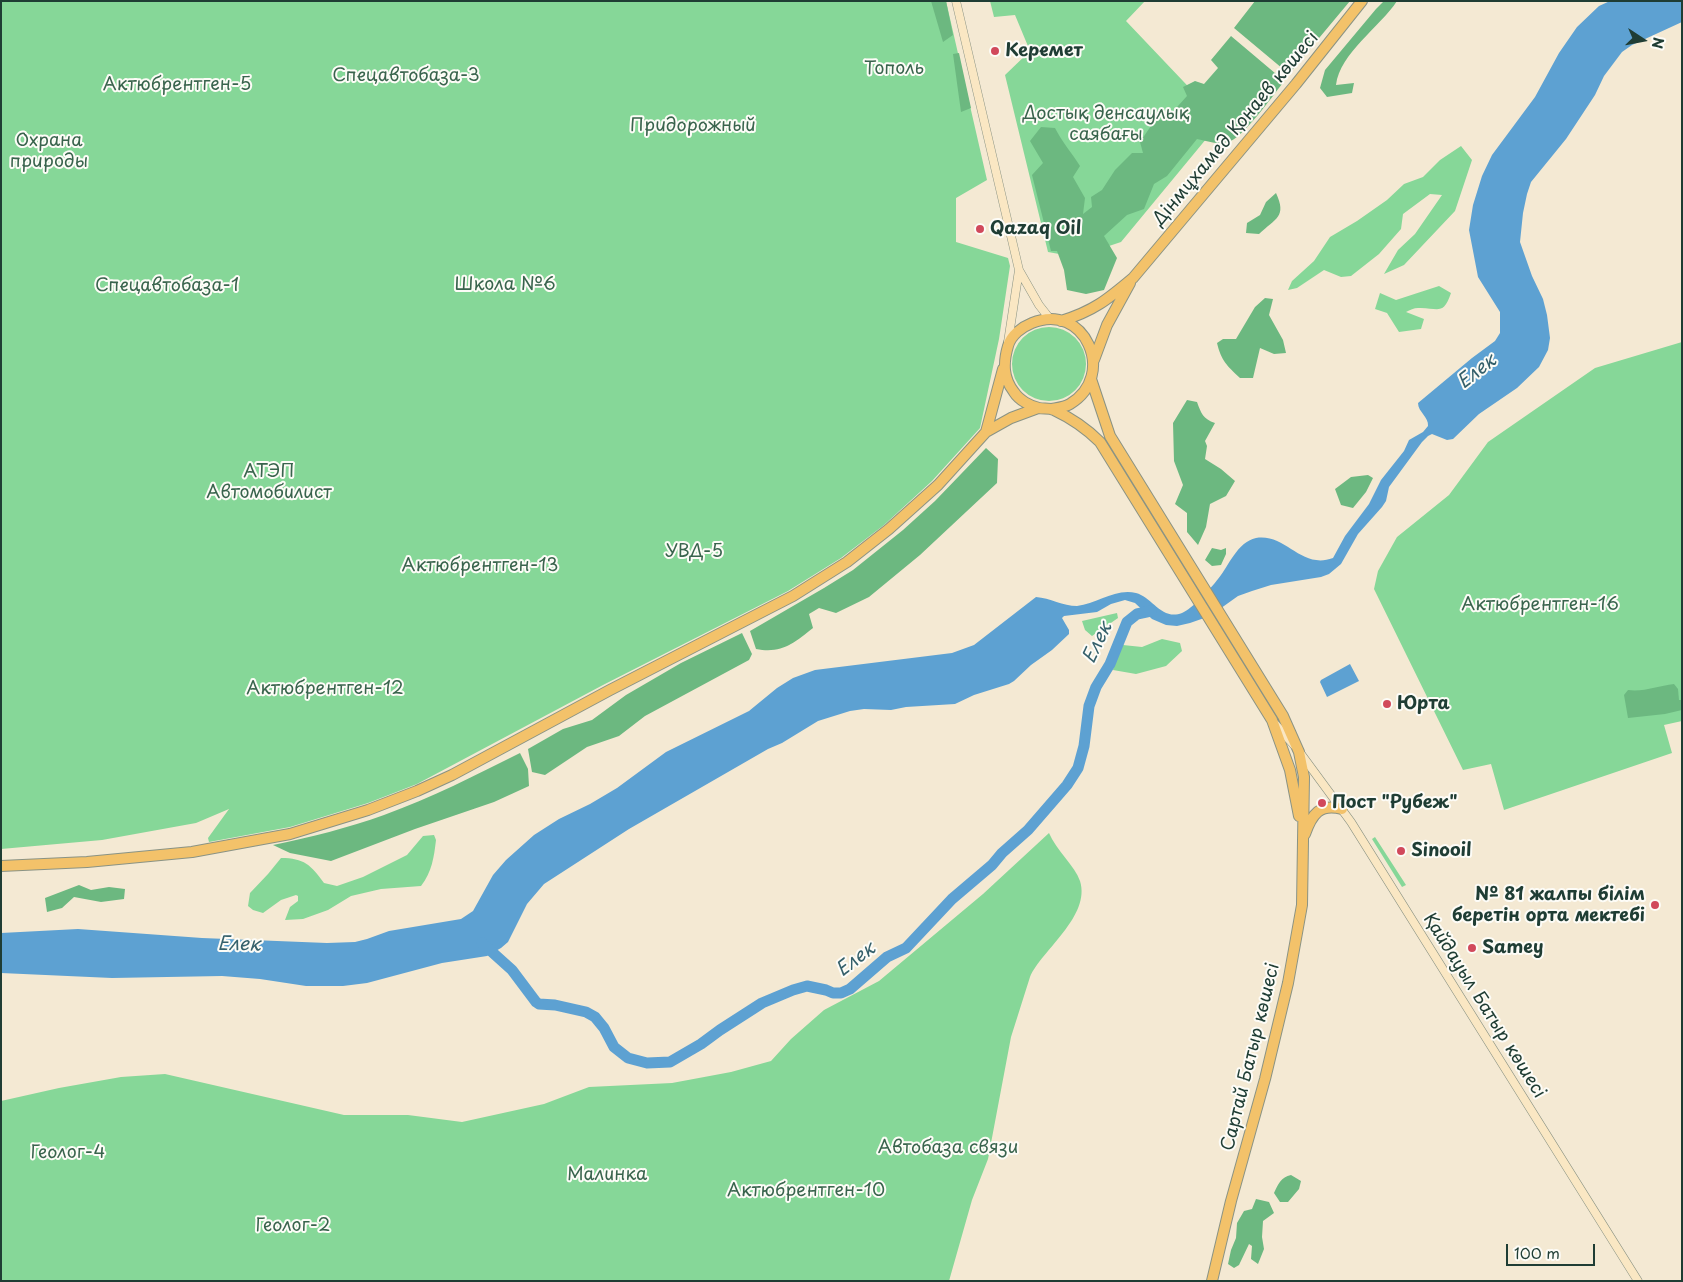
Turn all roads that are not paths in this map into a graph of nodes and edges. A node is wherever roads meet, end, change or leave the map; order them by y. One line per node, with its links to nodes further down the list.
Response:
1 (956, 1): 3 (street)
2 (1362, 1): 4 (highway, Дінмұхамед Қонаев көшесі)
3 (1020, 270): 5 (street); 6 (street)
4 (1133, 278): 5 (highway); 7 (highway)
5 (1056, 320): 6 (highway); 7 (highway)
6 (1008, 344): 8 (highway)
7 (1094, 362): 9 (highway)
8 (1004, 368): 10 (highway); 12 (highway)
9 (1091, 379): 11 (highway); 13 (highway)
10 (1038, 408): 11 (highway); 12 (highway)
11 (1052, 409): 13 (highway)
12 (986, 432): 18 (highway)
13 (1145, 504): 14 (highway); 15 (highway)
14 (1272, 720): 15 (street, Қайдауыл Батыр көшесі); 17 (highway)
15 (1299, 752): 16 (street, Қайдауыл Батыр көшесі); 17 (highway)
16 (1342, 810): 17 (highway); 20 (street, Қайдауыл Батыр көшесі)
17 (1304, 839): 19 (highway, Сартай Батыр көшесі)
18 (1, 866)
19 (1212, 1281)
20 (1638, 1281)

